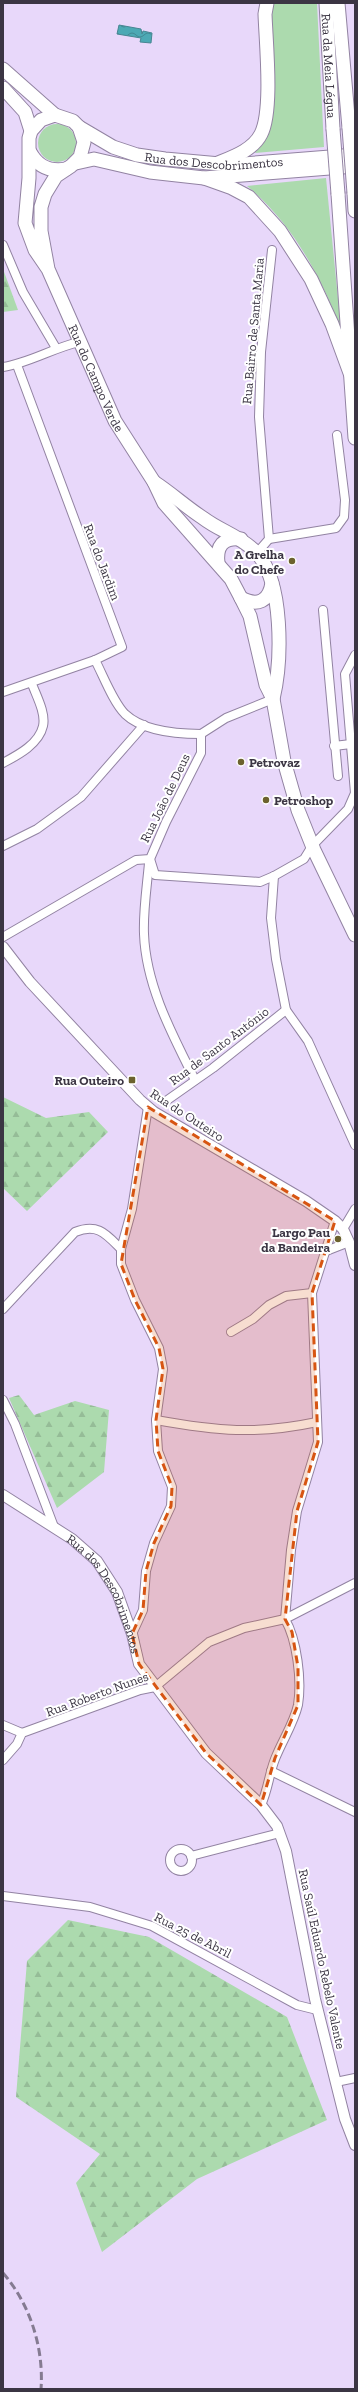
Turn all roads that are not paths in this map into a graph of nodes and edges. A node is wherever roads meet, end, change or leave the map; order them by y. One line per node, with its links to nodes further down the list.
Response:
1 (267, 3): 11 (main road)
2 (326, 3): 23 (main road, Rua da Meia Légua, bridge)
3 (338, 3): 15 (main road, Rua da Meia Légua, bridge)
4 (3, 69): 6 (main road)
5 (3, 88): 8 (main road)
6 (55, 115): 7 (main road); 8 (main road)
7 (79, 127): 11 (main road, Rua dos Descobrimentos); 12 (main road, Rua do Campo Verde)
8 (31, 131): 9 (main road, Rua do Campo Verde)
9 (30, 152): 12 (main road); 18 (main road, Rua do Campo Verde)
10 (355, 155): 11 (main road, Rua dos Descobrimentos)
11 (218, 163)
12 (71, 166): 14 (main road, Rua dos Descobrimentos); 18 (main road, Rua do Campo Verde)
13 (355, 166): 14 (main road, Rua dos Descobrimentos)
14 (204, 178): 23 (main road)
15 (355, 211)
16 (3, 245): 20 (street)
17 (272, 250): 28 (street, Rua Bairro de Santa Maria)
18 (48, 269): 19 (main road, Rua do Campo Verde)
19 (79, 342): 20 (street); 26 (main road, Rua do Campo Verde)
20 (56, 348): 21 (street)
21 (17, 365): 22 (street); 35 (street, Rua do Jardim)
22 (3, 367)
23 (350, 373): 25 (main road, Rua da Meia Légua)
24 (337, 435): 28 (street)
25 (355, 438)
26 (154, 482): 27 (main road, Rua do Campo Verde); 30 (main road, Rua do Campo Verde)
27 (241, 539): 29 (main road, Rua do Campo Verde); 30 (main road)
28 (269, 539): 29 (street)
29 (256, 553): 31 (main road, Rua do Campo Verde)
30 (218, 563): 32 (main road, Rua do Campo Verde)
31 (272, 580): 32 (main road); 38 (main road, Rua do Campo Verde)
32 (241, 598): 38 (main road, Rua do Campo Verde)
33 (324, 610): 43 (street)
34 (355, 654): 39 (street)
35 (95, 660): 36 (street, Rua do Jardim); 40 (street)
36 (32, 684): 37 (street, Rua do Jardim); 44 (street)
37 (3, 692)
38 (273, 699): 41 (street); 47 (main road)
39 (352, 720): 42 (street)
40 (144, 726): 41 (street); 46 (street)
41 (201, 734): 48 (street, Rua João de Deus)
42 (351, 744): 43 (street); 47 (street)
43 (334, 746): 45 (street)
44 (3, 763)
45 (338, 776)
46 (3, 846)
47 (312, 846): 49 (street); 50 (main road)
48 (150, 859): 49 (street); 51 (street, Rua João de Deus); 54 (street)
49 (274, 876): 53 (street)
50 (355, 935)
51 (3, 937)
52 (3, 947): 56 (street, Rua do Outeiro)
53 (286, 1010): 54 (street, Rua de Santo António); 57 (street)
54 (195, 1080): 55 (street, Rua de Santo António)
55 (166, 1101)
56 (148, 1107): 59 (street, Rua do Outeiro); 62 (street)
57 (355, 1146)
58 (355, 1209): 60 (street)
59 (335, 1221): 60 (street); 63 (street)
60 (343, 1229): 61 (street)
61 (350, 1242): 63 (street); 64 (street)
62 (121, 1249): 66 (street); 69 (street)
63 (326, 1251): 65 (street)
64 (355, 1265)
65 (312, 1293): 67 (street); 70 (street)
66 (3, 1308)
67 (231, 1332)
68 (3, 1400): 72 (street)
69 (156, 1420): 70 (street); 75 (street)
70 (317, 1422): 74 (street)
71 (3, 1495): 72 (street, Rua dos Descobrimentos)
72 (54, 1527): 75 (street, Rua dos Descobrimentos)
73 (355, 1583): 74 (street, Rua Roberto Nunes)
74 (285, 1619): 76 (street, Rua Roberto Nunes); 80 (street)
75 (132, 1634): 76 (street, Rua dos Descobrimentos)
76 (156, 1687): 78 (street, Rua Roberto Nunes); 81 (street, Rua dos Descobrimentos)
77 (3, 1725): 78 (street)
78 (22, 1733): 79 (street)
79 (3, 1760)
80 (271, 1770): 81 (street); 82 (street)
81 (261, 1805): 83 (street, Rua Saúl Eduardo Rebelo Valente)
82 (355, 1812)
83 (280, 1833): 84 (street); 86 (street, Rua Saúl Eduardo Rebelo Valente)
84 (191, 1856)
85 (3, 1896): 86 (street, Rua 25 de Abril)
86 (318, 2010): 88 (street, Rua Saúl Eduardo Rebelo Valente)
87 (355, 2078): 88 (street)
88 (336, 2082): 89 (street, Rua Saúl Eduardo Rebelo Valente)
89 (355, 2145)

